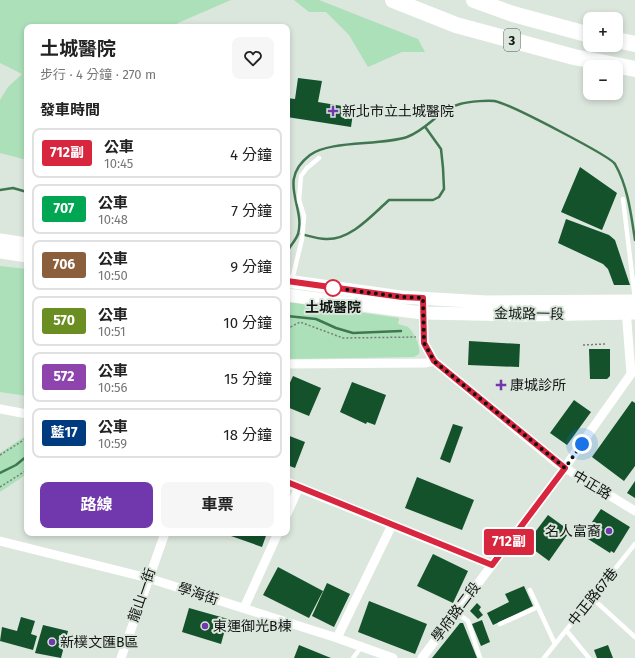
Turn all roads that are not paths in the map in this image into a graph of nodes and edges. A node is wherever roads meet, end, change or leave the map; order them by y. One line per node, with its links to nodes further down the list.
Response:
1 (393, 0): 6 (highway, 3)
2 (474, 0): 3 (highway, 3)
3 (583, 33)
4 (623, 41): 5 (highway)
5 (635, 44)
6 (635, 69)
7 (319, 158): 13 (lane)
8 (623, 199): 17 (lane)
9 (0, 240): 10 (main road)
10 (24, 244)
11 (0, 252): 12 (main road)
12 (24, 256)
13 (290, 279)
14 (290, 282): 16 (main road, 金城路一段)
15 (290, 295): 18 (main road, 金城路一段)
16 (423, 298): 17 (main road, 金城路一段); 18 (street, 中正路)
17 (632, 301): 19 (street, 學府路二段)
18 (422, 313): 19 (main road, 金城路一段); 20 (street, 中正路)
19 (631, 314): 22 (street, 學府路二段)
20 (434, 361): 21 (street); 25 (street, 中正路)
21 (290, 364)
22 (633, 374): 25 (street, 學府路二段)
23 (0, 409): 24 (street)
24 (24, 413)
25 (565, 468): 29 (street, 中正路); 35 (street, 學府路二段)
26 (290, 483): 27 (street)
27 (299, 487): 28 (street); 30 (street)
28 (290, 507)
29 (635, 511)
30 (392, 525): 35 (street); 45 (street)
31 (164, 536): 36 (street, 龍山一街)
32 (277, 536): 40 (street)
33 (0, 541): 36 (street, 學海街)
34 (635, 544): 38 (lane, 中正路67巷)
35 (492, 565): 41 (street, 學府路二段)
36 (148, 578): 40 (street, 學海街); 48 (street, 龍山一街)
37 (530, 590): 39 (lane, 中正路67巷)
38 (592, 598): 43 (lane, 中正路67巷); 44 (lane)
39 (538, 607): 42 (lane); 46 (lane, 中正路67巷)
40 (244, 608): 45 (street, 學海街)
41 (456, 612): 51 (street, 學府路二段); 52 (lane)
42 (500, 624)
43 (566, 630): 46 (lane, 中正路67巷); 54 (lane, 中正路67巷)
44 (635, 637)
45 (337, 638): 47 (street, 學海街)
46 (555, 644): 53 (lane, 中正路67巷)
47 (362, 646): 49 (lane); 50 (street, 學海街)
48 (121, 658)
49 (353, 658)
50 (393, 658)
51 (422, 658)
52 (480, 658)
53 (544, 658)
54 (589, 658)

